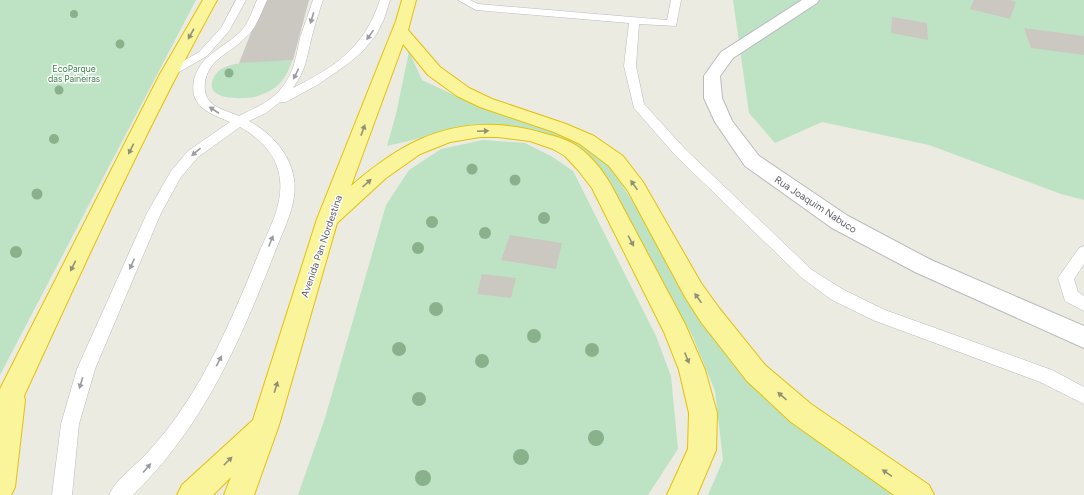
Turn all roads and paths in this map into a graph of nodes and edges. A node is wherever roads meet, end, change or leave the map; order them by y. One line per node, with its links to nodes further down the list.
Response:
1 (210, 0): 12 (highway, one-way to 12)
2 (241, 0): 12 (lane)
3 (262, 0): 14 (lane, one-way to 3)
4 (318, 0): 13 (lane, one-way to 13)
5 (385, 0): 13 (lane, one-way to 13)
6 (409, 0): 11 (highway, Avenida Pan Nordestina)
7 (463, 0): 10 (lane)
8 (676, 0): 10 (lane)
9 (812, 0): 18 (street, Rua Joaquim Nabuco)
10 (634, 20): 20 (lane)
11 (400, 30): 15 (highway, Avenida Pan Nordestina, one-way to 11); 29 (highway, one-way to 11)
12 (168, 74): 19 (highway, one-way to 19)
13 (262, 110): 14 (lane)
14 (239, 121): 24 (lane, one-way to 24); 25 (lane, one-way to 14)
15 (328, 219): 22 (highway, Avenida Pan Nordestina, one-way to 15); 28 (highway, one-way to 28)
16 (1084, 252): 17 (lane)
17 (1084, 304)
18 (1084, 337)
19 (13, 393): 21 (highway); 23 (highway)
20 (1084, 396)
21 (0, 417)
22 (265, 425): 26 (highway, one-way to 22); 27 (highway, Avenida Pan Nordestina)
23 (0, 487)
24 (62, 495)
25 (119, 495)
26 (192, 495)
27 (238, 495)
28 (682, 495)
29 (919, 495)

